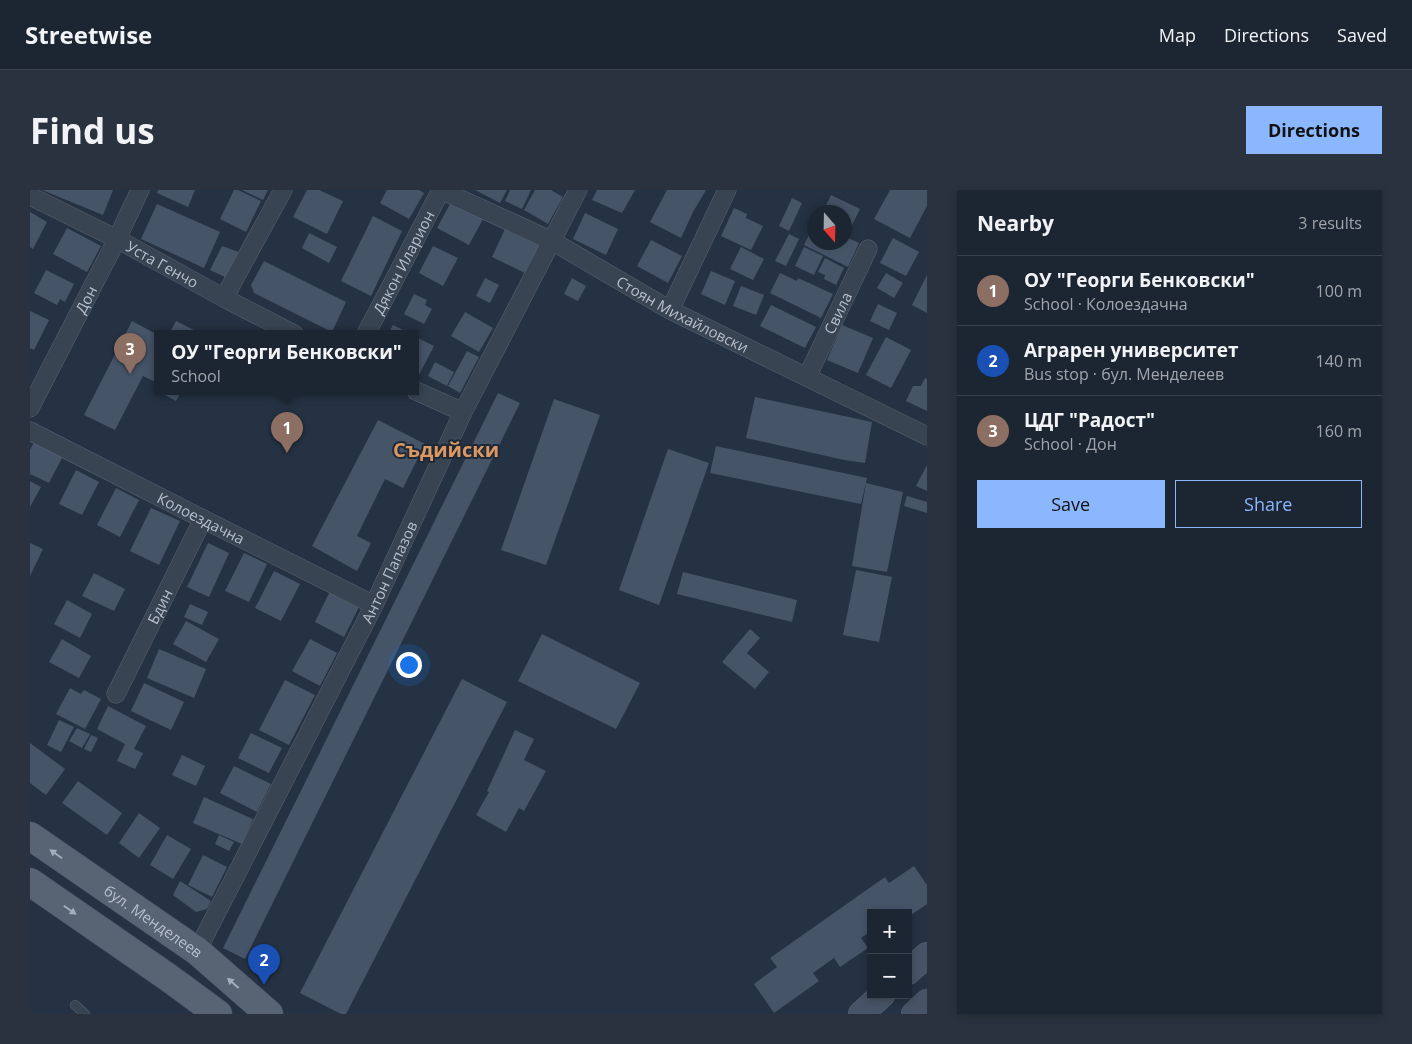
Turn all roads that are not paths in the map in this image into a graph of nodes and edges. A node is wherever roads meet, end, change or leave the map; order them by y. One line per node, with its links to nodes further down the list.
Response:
1 (140, 190): 7 (street, Дон)
2 (283, 190): 10 (street)
3 (441, 190): 8 (street, Стоян Михайловски); 13 (street, Дякон Иларион)
4 (578, 190): 8 (street, Антон Папазов)
5 (727, 190): 11 (street)
6 (30, 196): 7 (street, Уста Генчо)
7 (117, 239): 10 (street, Уста Генчо); 16 (street, Дон)
8 (552, 241): 11 (street, Стоян Михайловски); 17 (street, Антон Папазов)
9 (868, 248): 14 (street, Свила)
10 (224, 298): 12 (street, Уста Генчо)
11 (670, 310): 14 (street, Стоян Михайловски)
12 (286, 330)
13 (368, 330)
14 (807, 377): 19 (street, Стоян Михайловски)
15 (419, 392): 17 (street)
16 (30, 408)
17 (463, 412): 21 (street, Антон Папазов)
18 (30, 431): 20 (street, Колоездачна)
19 (927, 436)
20 (202, 519): 21 (street, Колоездачна); 22 (street, Бдин)
21 (374, 605): 25 (street, Антон Папазов)
22 (116, 694)
23 (30, 836): 25 (main road, бул. Менделеев, one-way to 23)
24 (30, 882): 32 (main road, one-way to 32)
25 (197, 951): 33 (main road, бул. Менделеев, one-way to 25)
26 (927, 955): 27 (main road)
27 (912, 968)
28 (878, 999): 34 (main road)
29 (927, 1002): 35 (main road)
30 (75, 1005): 31 (lane)
31 (85, 1014)
32 (218, 1014)
33 (269, 1014)
34 (861, 1014)
35 (914, 1014)

